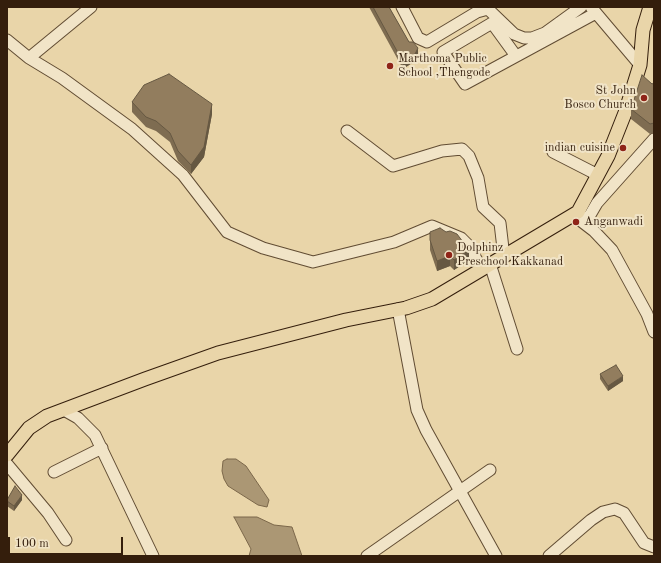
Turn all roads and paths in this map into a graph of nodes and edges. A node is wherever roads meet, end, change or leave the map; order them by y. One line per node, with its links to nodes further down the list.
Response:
1 (91, 7): 8 (street)
2 (402, 7): 3 (street)
3 (581, 7)
4 (650, 7): 9 (main road)
5 (593, 10): 7 (street); 9 (street)
6 (7, 40): 8 (street)
7 (516, 56): 7 (street)
8 (29, 58): 16 (street)
9 (641, 71): 13 (main road)
10 (347, 131): 15 (street)
11 (654, 139): 14 (street)
12 (553, 152): 13 (street)
13 (598, 175): 14 (main road)
14 (580, 217): 15 (main road); 18 (street)
15 (504, 257): 16 (main road)
16 (486, 266): 17 (main road); 19 (street)
17 (398, 309): 20 (main road); 25 (street)
18 (654, 332)
19 (516, 349)
20 (64, 410): 21 (street); 22 (main road)
21 (102, 448): 24 (street); 28 (street)
22 (7, 455): 26 (street)
23 (490, 470): 25 (street)
24 (54, 472)
25 (460, 492): 29 (street); 30 (street)
26 (66, 540)
27 (654, 547): 31 (street)
28 (153, 556)
29 (367, 556)
30 (496, 556)
31 (550, 556)

